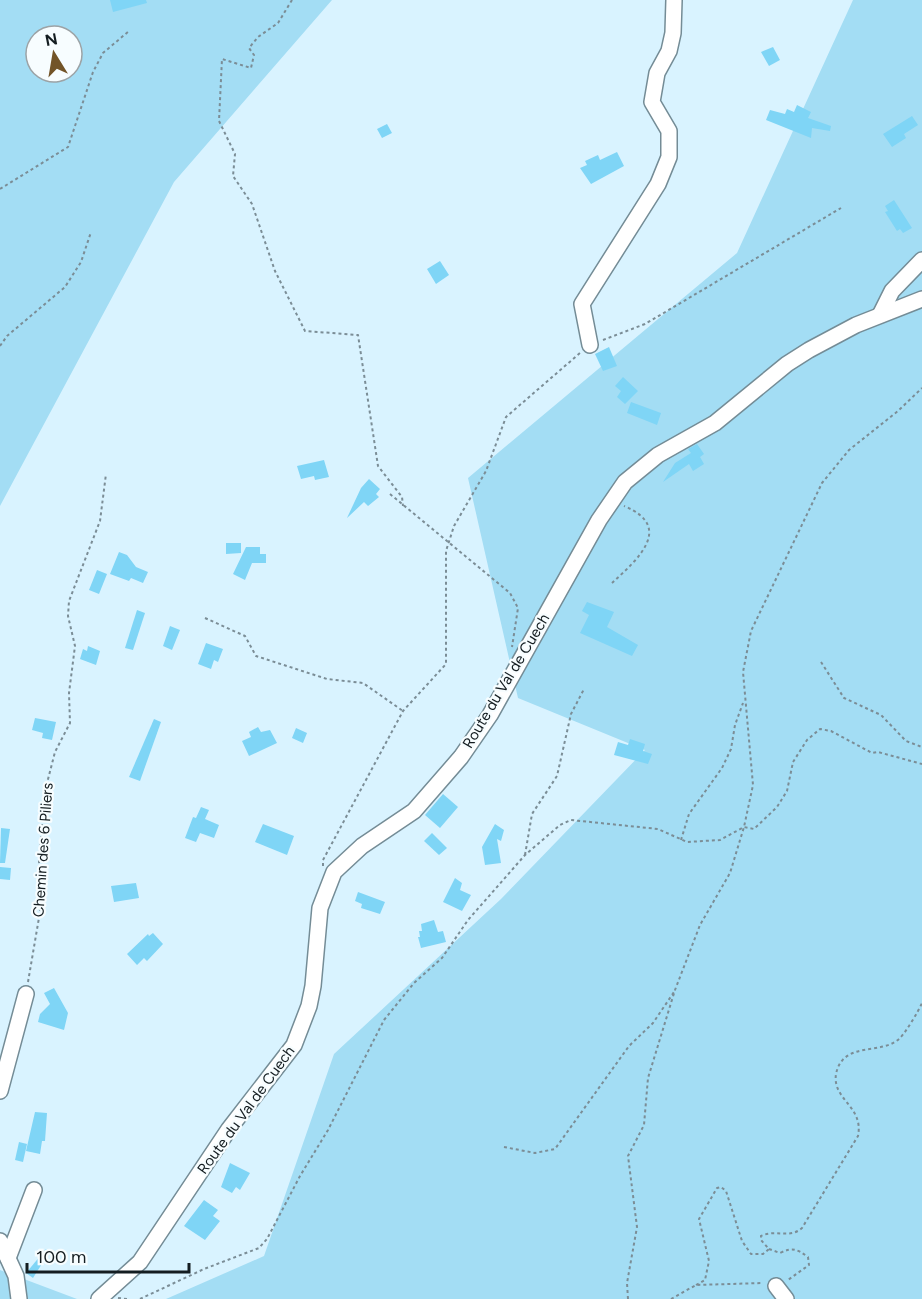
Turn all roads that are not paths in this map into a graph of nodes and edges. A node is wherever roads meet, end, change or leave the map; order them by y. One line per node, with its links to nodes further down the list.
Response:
1 (674, 0): 5 (street)
2 (922, 260): 4 (street)
3 (922, 299): 4 (street, Route du Val de Cuech)
4 (880, 315): 13 (street, Route du Val de Cuech)
5 (590, 345)
6 (26, 994): 7 (street)
7 (0, 1090)
8 (34, 1190): 10 (street)
9 (0, 1241): 10 (street)
10 (8, 1258): 12 (street)
11 (776, 1286): 14 (street)
12 (19, 1299)
13 (99, 1299)
14 (786, 1299)

